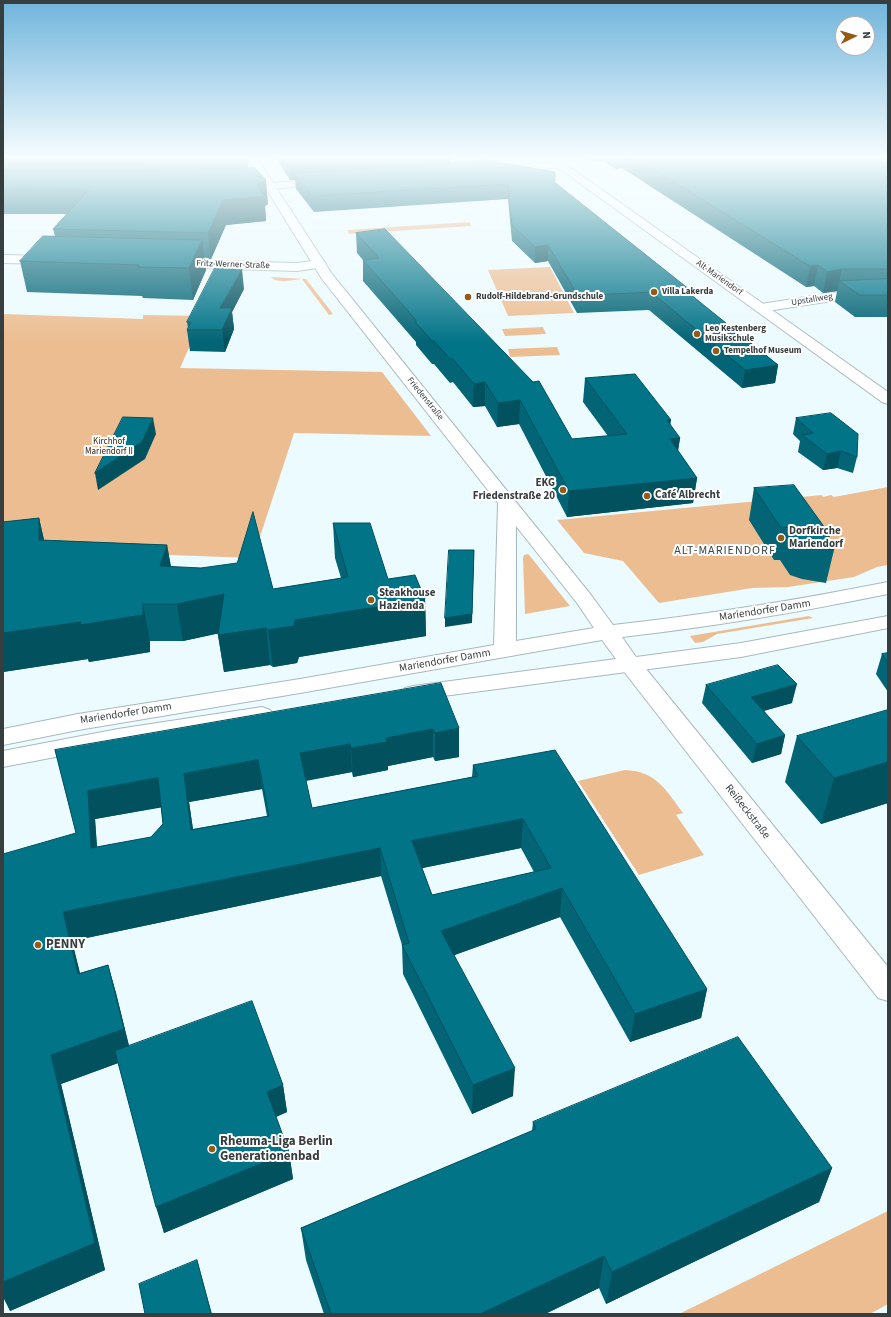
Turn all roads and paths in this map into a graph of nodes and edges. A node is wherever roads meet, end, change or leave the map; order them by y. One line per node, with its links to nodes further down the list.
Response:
1 (291, 219): 6 (main road, Friedenstraße)
2 (636, 219): 8 (main road, Alt-Mariendorf)
3 (3, 259): 4 (main road)
4 (66, 260)
5 (161, 263): 6 (main road, Fritz-Werner-Straße)
6 (319, 264): 10 (main road, Friedenstraße)
7 (888, 295): 8 (main road, Upstallweg)
8 (761, 308): 9 (main road, Alt-Mariendorf)
9 (888, 399)
10 (507, 502): 13 (main road, Friedenstraße); 14 (main road)
11 (888, 588): 13 (main road, Mariendorfer Damm)
12 (888, 622): 15 (main road)
13 (608, 632): 14 (main road, Mariendorfer Damm); 15 (main road, Reißeckstraße)
14 (505, 650): 18 (main road, Mariendorfer Damm)
15 (630, 664): 16 (main road); 20 (main road, Reißeckstraße)
16 (391, 695)
17 (279, 712): 19 (main road, Mariendorfer Damm)
18 (3, 737)
19 (3, 759)
20 (888, 989)

